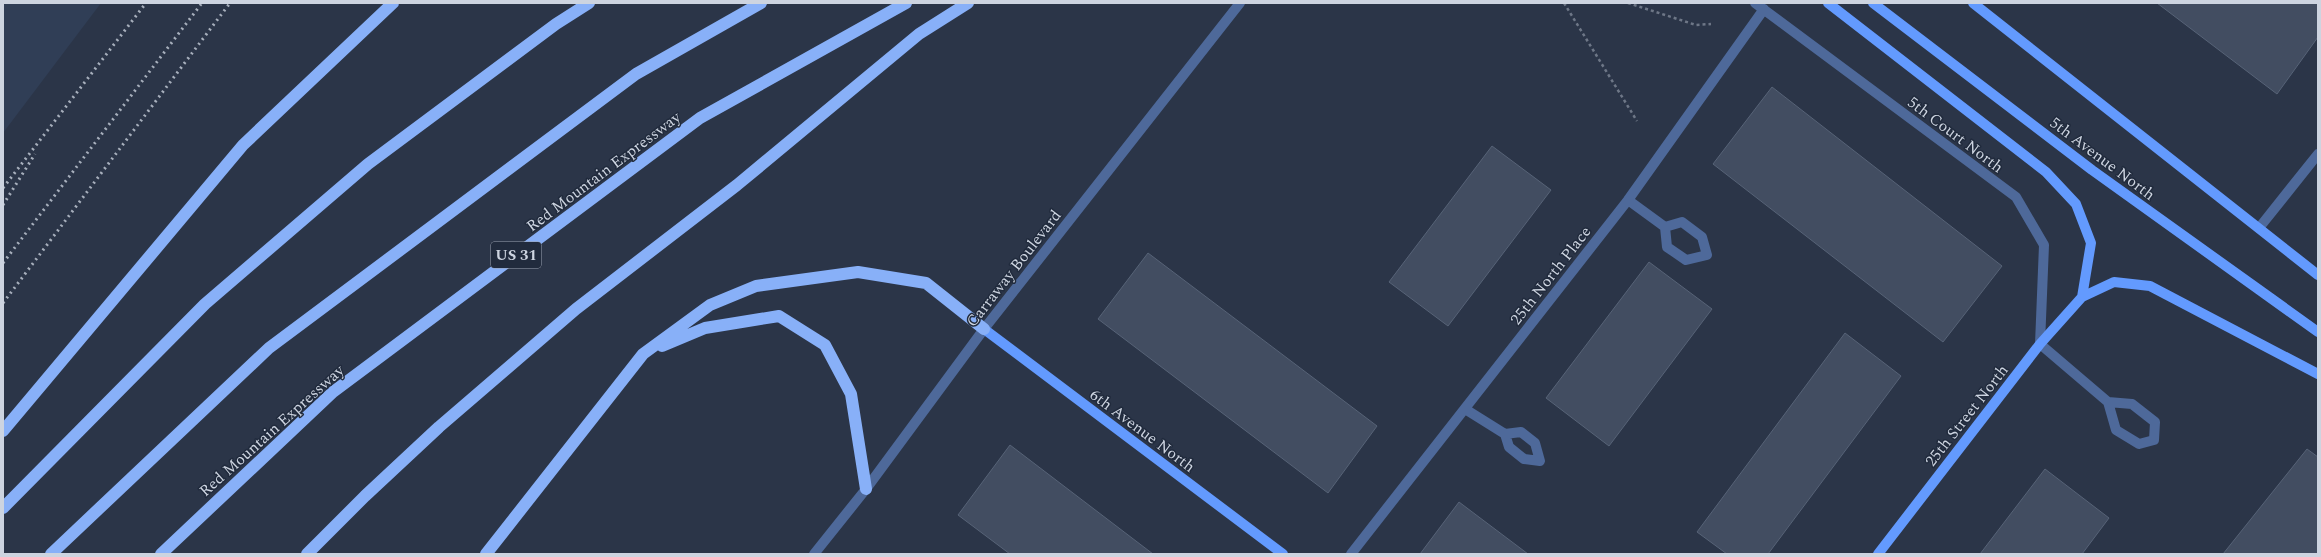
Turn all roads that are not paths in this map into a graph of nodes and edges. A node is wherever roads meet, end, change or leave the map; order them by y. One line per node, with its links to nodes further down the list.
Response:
1 (393, 3): 25 (highway)
2 (589, 3): 28 (highway)
3 (761, 3): 29 (highway)
4 (906, 3): 30 (highway, Red Mountain Expressway / US 31)
5 (968, 3): 31 (highway)
6 (1240, 3): 18 (street, Carraway Boulevard)
7 (1756, 3): 11 (street, 5th Court North)
8 (1828, 3): 17 (main road)
9 (1873, 3): 19 (main road, 5th Avenue North)
10 (1973, 3): 15 (main road)
11 (1764, 9): 13 (street, 25th North Place); 20 (street, 5th Court North)
12 (2318, 154): 15 (street)
13 (1628, 200): 14 (street); 24 (street, 25th North Place)
14 (1665, 227): 14 (street)
15 (2259, 228): 16 (main road)
16 (2318, 275)
17 (2082, 297): 20 (main road, 25th Street North); 22 (main road)
18 (984, 329): 21 (highway); 27 (street, Carraway Boulevard); 34 (main road, 6th Avenue North)
19 (2318, 332)
20 (2040, 344): 23 (street); 36 (main road, 25th Street North)
21 (643, 354): 27 (highway); 32 (highway)
22 (2318, 374)
23 (2108, 402): 23 (street)
24 (1465, 408): 26 (street); 35 (street, 25th North Place)
25 (3, 431)
26 (1505, 434)
27 (866, 489): 33 (street, Carraway Boulevard)
28 (3, 508)
29 (51, 554)
30 (161, 554)
31 (307, 554)
32 (486, 554)
33 (814, 554)
34 (1283, 554)
35 (1351, 554)
36 (1878, 554)

